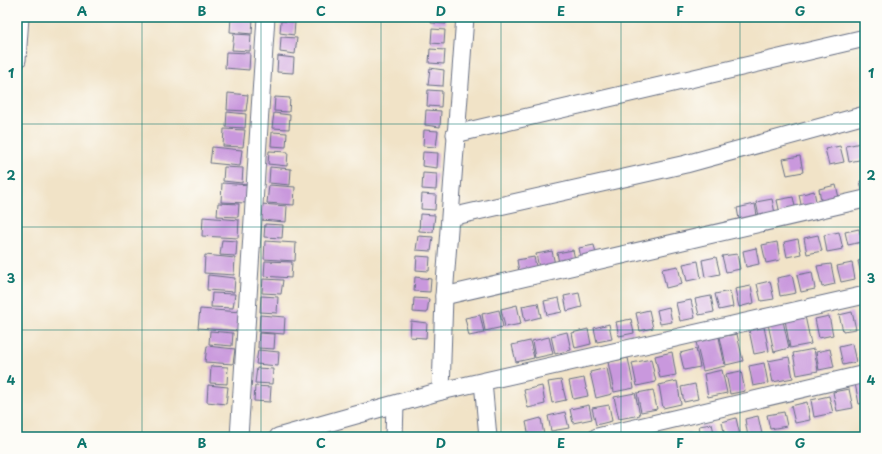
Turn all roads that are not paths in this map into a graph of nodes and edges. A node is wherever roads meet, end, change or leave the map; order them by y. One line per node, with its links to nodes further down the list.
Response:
1 (20, 17): 5 (street)
2 (266, 17): 17 (street)
3 (465, 17): 7 (street)
4 (865, 38): 7 (street)
5 (17, 60)
6 (865, 115): 9 (street)
7 (455, 134): 9 (street)
8 (865, 199): 11 (street)
9 (451, 217): 11 (street)
10 (865, 295): 13 (street)
11 (444, 296): 14 (street)
12 (865, 374): 21 (street)
13 (483, 382): 14 (street); 20 (street)
14 (441, 391): 15 (street)
15 (395, 405): 16 (street); 19 (street)
16 (294, 435): 18 (street)
17 (239, 437)
18 (278, 437)
19 (394, 437)
20 (488, 437)
21 (597, 437)

